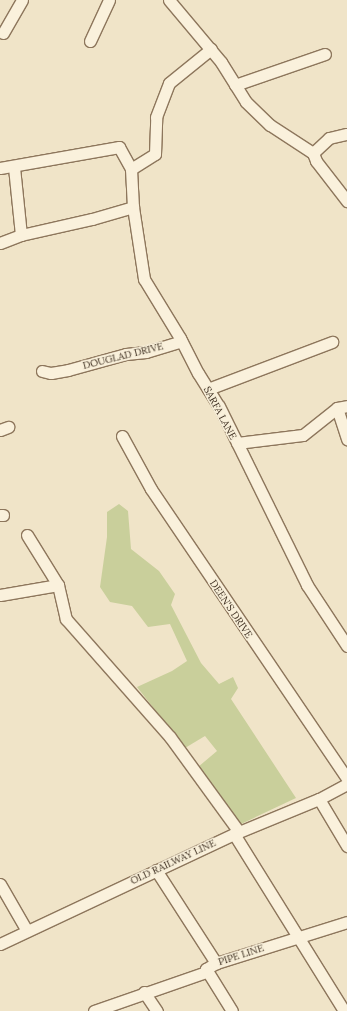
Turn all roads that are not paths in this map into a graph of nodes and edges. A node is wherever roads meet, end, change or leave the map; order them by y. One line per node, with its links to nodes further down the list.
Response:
1 (22, 0): 4 (street)
2 (109, 0): 5 (street)
3 (168, 0): 6 (street)
4 (3, 33)
5 (90, 41)
6 (211, 49): 8 (street); 13 (street)
7 (325, 54): 8 (street)
8 (235, 85): 10 (street)
9 (347, 134): 10 (street)
10 (313, 153): 14 (street)
11 (14, 167): 12 (street); 13 (street); 16 (street)
12 (0, 168)
13 (131, 169): 15 (street, SARFA LANE)
14 (347, 201)
15 (133, 207): 16 (street); 18 (street, SARFA LANE)
16 (21, 235): 17 (street)
17 (0, 243)
18 (181, 341): 20 (street, DOUGLAD DRIVE); 21 (street, SARFA LANE)
19 (332, 342): 21 (street)
20 (42, 371)
21 (208, 389): 25 (street, SARFA LANE)
22 (342, 407): 24 (street); 25 (street)
23 (122, 436): 30 (street, DEEN'S DRIVE)
24 (347, 439)
25 (237, 443): 29 (street, SARFA LANE)
26 (27, 535): 27 (street)
27 (58, 585): 28 (street); 33 (street)
28 (0, 595)
29 (347, 646)
30 (347, 778)
31 (347, 784): 32 (street, OLD RAILWAY LINE)
32 (319, 799): 33 (street, OLD RAILWAY LINE); 34 (street)
33 (237, 833): 35 (street, OLD RAILWAY LINE); 39 (street)
34 (347, 846)
35 (156, 870): 38 (street, OLD RAILWAY LINE); 41 (street)
36 (0, 884): 38 (street)
37 (347, 922): 39 (street, PIPE LINE)
38 (27, 931): 40 (street, OLD RAILWAY LINE)
39 (298, 937): 41 (street, PIPE LINE); 47 (street)
40 (0, 944)
41 (216, 963): 42 (street, PIPE LINE)
42 (206, 969): 43 (street, PIPE LINE); 46 (street)
43 (144, 992): 44 (street, PIPE LINE); 45 (street)
44 (94, 1011)
45 (157, 1011)
46 (232, 1011)
47 (344, 1011)

